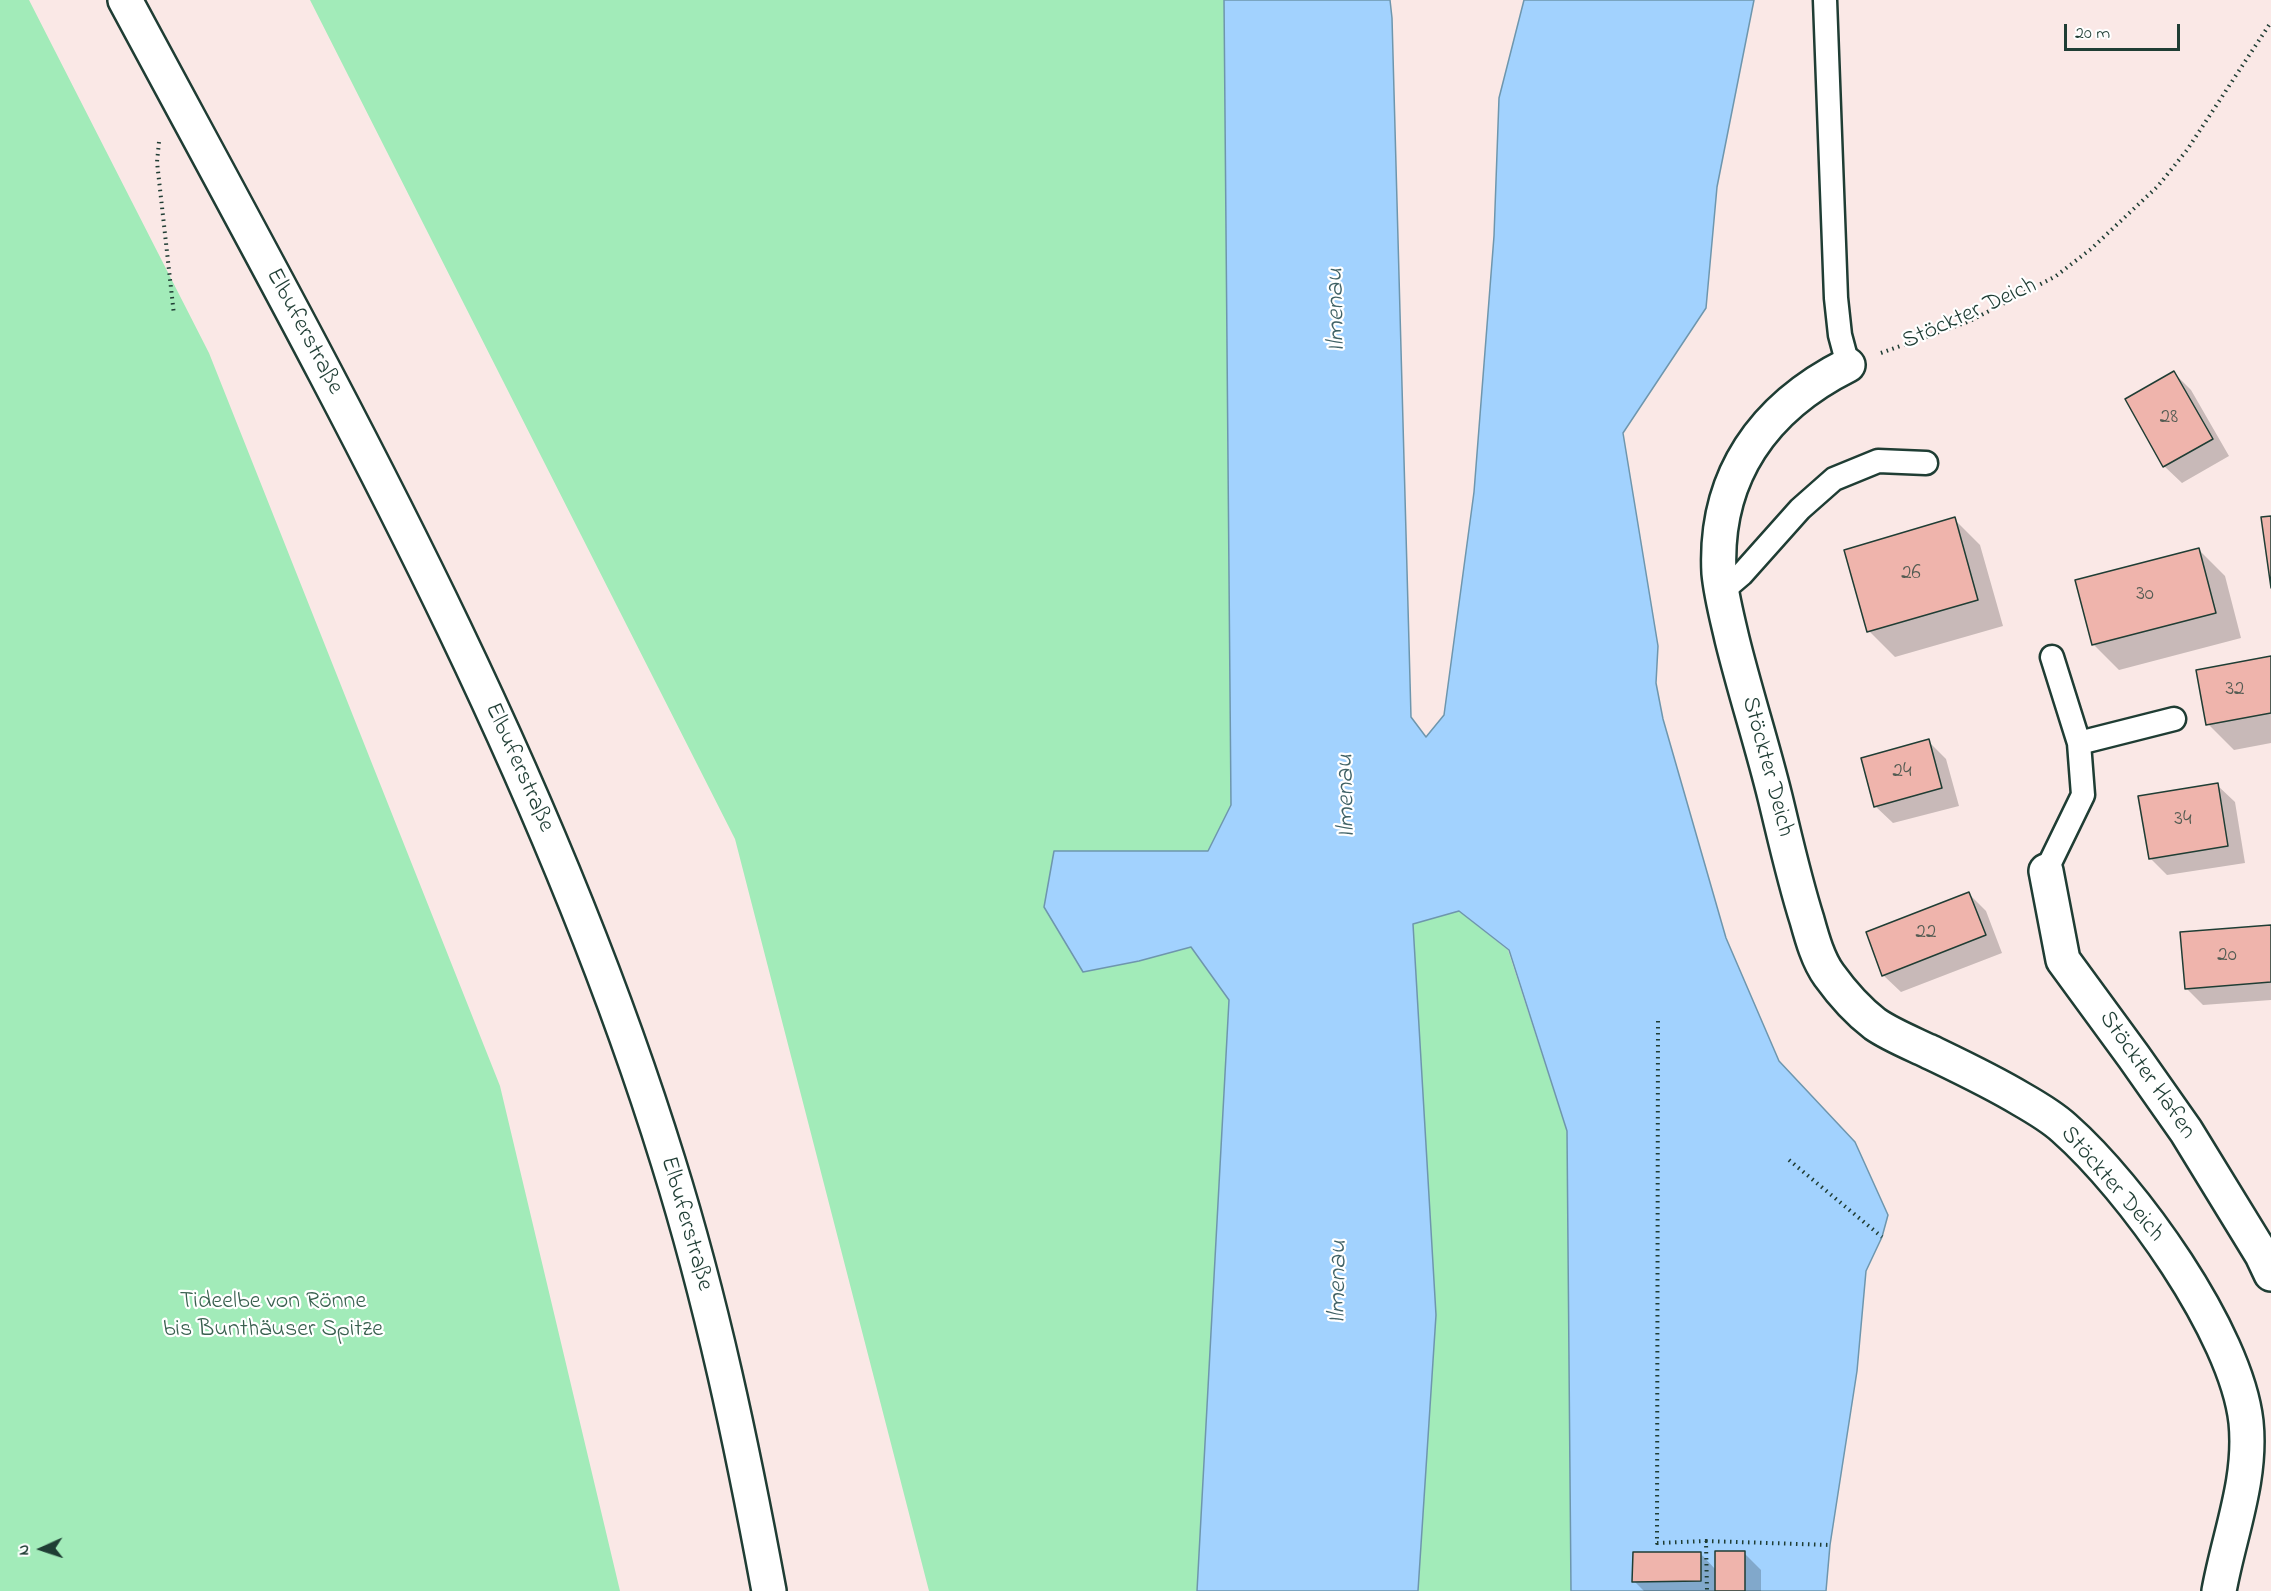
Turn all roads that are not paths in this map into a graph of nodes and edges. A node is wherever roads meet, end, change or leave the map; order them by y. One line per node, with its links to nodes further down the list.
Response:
1 (125, 0): 11 (street, Elbuferstraße)
2 (1825, 0): 3 (lane)
3 (1848, 365): 5 (street, Stöckter Deich)
4 (1926, 463): 5 (lane)
5 (1722, 591): 12 (street, Stöckter Deich)
6 (2052, 657): 8 (lane)
7 (2174, 719): 8 (lane)
8 (2079, 743): 9 (lane)
9 (2046, 871): 10 (street, Stöckter Hafen)
10 (2271, 1274)
11 (769, 1591)
12 (2219, 1591)

